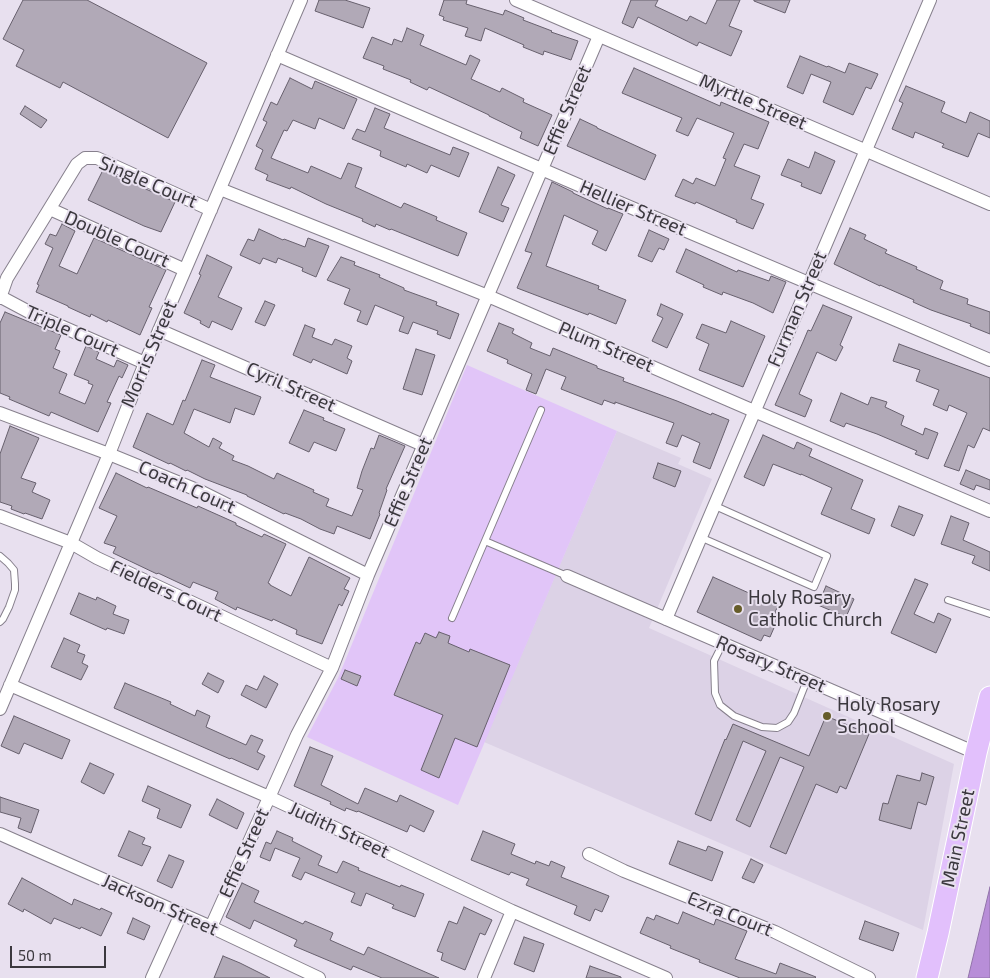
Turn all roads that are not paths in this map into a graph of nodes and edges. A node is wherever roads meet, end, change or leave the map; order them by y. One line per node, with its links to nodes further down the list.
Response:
1 (300, 0): 5 (street, Morris Street)
2 (516, 0): 4 (street, Myrtle Street)
3 (930, 0): 6 (street, Furman Street)
4 (599, 36): 6 (street, Myrtle Street); 7 (street, Effie Street)
5 (277, 54): 7 (street, Hellier Street); 8 (street, Morris Street)
6 (865, 150): 9 (street, Myrtle Street); 13 (street, Furman Street)
7 (542, 169): 13 (street, Hellier Street); 14 (street, Effie Street)
8 (220, 189): 11 (street, Morris Street); 14 (street, Plum Street)
9 (990, 204)
10 (50, 209): 11 (street, Single Court); 12 (street, Double Court); 15 (street)
11 (211, 210): 12 (street, Morris Street)
12 (185, 270): 16 (street, Morris Street)
13 (808, 283): 17 (street, Hellier Street); 20 (street, Furman Street)
14 (488, 296): 20 (street, Plum Street); 22 (street, Effie Street)
15 (0, 298): 18 (street, Triple Court)
16 (159, 330): 18 (street, Morris Street); 22 (street, Cyril Street)
17 (990, 360)
18 (145, 363): 23 (street, Morris Street)
19 (542, 410): 28 (lane)
20 (754, 411): 24 (street, Furman Street); 25 (street, Plum Street)
21 (0, 413): 23 (street, Coach Court)
22 (423, 445): 31 (street, Effie Street)
23 (109, 454): 29 (street, Morris Street); 31 (street, Coach Court)
24 (713, 505): 27 (street, Furman Street); 27 (lane)
25 (990, 511)
26 (0, 516): 29 (street, Fielders Court)
27 (700, 537): 36 (street, Furman Street)
28 (485, 542): 32 (lane); 35 (lane)
29 (71, 543): 39 (street, Fielders Court); 41 (street, Morris Street)
30 (0, 556): 37 (lane)
31 (368, 575): 39 (street, Effie Street)
32 (567, 576): 36 (street, Rosary Street)
33 (948, 600): 34 (lane)
34 (990, 614)
35 (452, 618)
36 (666, 619): 38 (street, Rosary Street)
37 (0, 622)
38 (723, 643): 40 (street, Rosary Street); 40 (lane)
39 (332, 668): 45 (street, Effie Street)
40 (807, 680): 44 (street, Rosary Street)
41 (10, 685): 43 (street, Morris Street); 45 (street, Judith Street)
42 (990, 697): 44 (main road, Main Street)
43 (0, 709)
44 (976, 753): 56 (main road, Main Street)
45 (269, 797): 48 (street, Judith Street); 50 (street, Effie Street)
46 (0, 834): 49 (street, Jackson Street)
47 (589, 854): 55 (street, Ezra Court)
48 (512, 912): 53 (street); 54 (street, Judith Street)
49 (181, 914): 50 (street, Jackson Street); 51 (street)
50 (211, 927): 52 (street, Jackson Street)
51 (152, 978)
52 (319, 978)
53 (484, 978)
54 (666, 978)
55 (869, 978)
56 (927, 978)

